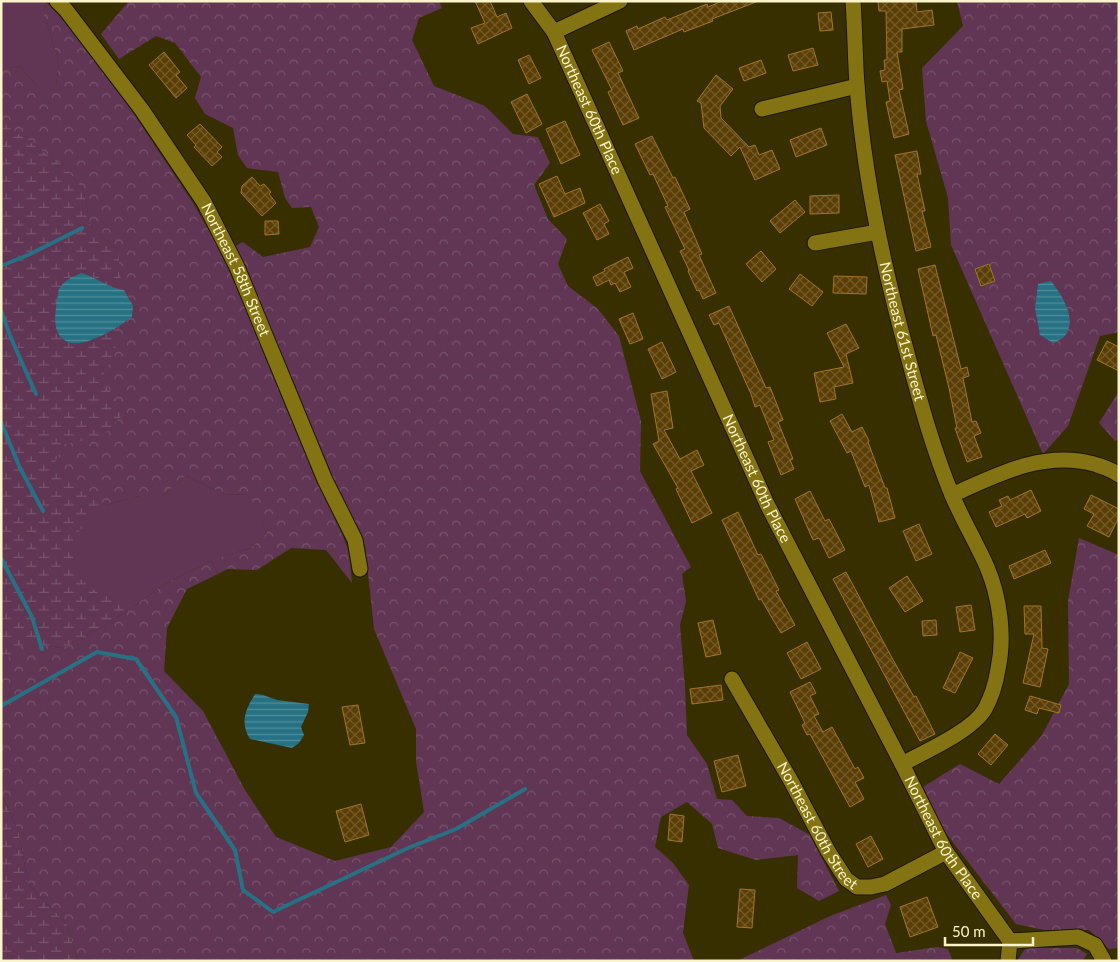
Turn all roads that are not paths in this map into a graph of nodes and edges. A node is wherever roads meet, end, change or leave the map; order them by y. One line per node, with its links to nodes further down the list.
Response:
1 (56, 1): 12 (street, Northeast 58th Street)
2 (531, 1): 5 (street, Northeast 60th Place)
3 (620, 1): 5 (street)
4 (853, 1): 6 (street, Northeast 61st Street)
5 (554, 32): 14 (street, Northeast 60th Place)
6 (857, 86): 7 (street); 8 (street, Northeast 61st Street)
7 (762, 109)
8 (878, 232): 9 (street); 11 (street, Northeast 61st Street)
9 (815, 243)
10 (1119, 475): 11 (street)
11 (952, 495): 14 (street, Northeast 61st Street)
12 (360, 569)
13 (732, 680): 15 (street, Northeast 60th Street)
14 (902, 764): 15 (street, Northeast 60th Place)
15 (946, 852): 16 (street, Northeast 60th Place)
16 (1010, 941): 17 (street); 18 (street)
17 (1008, 961)
18 (1104, 961)

